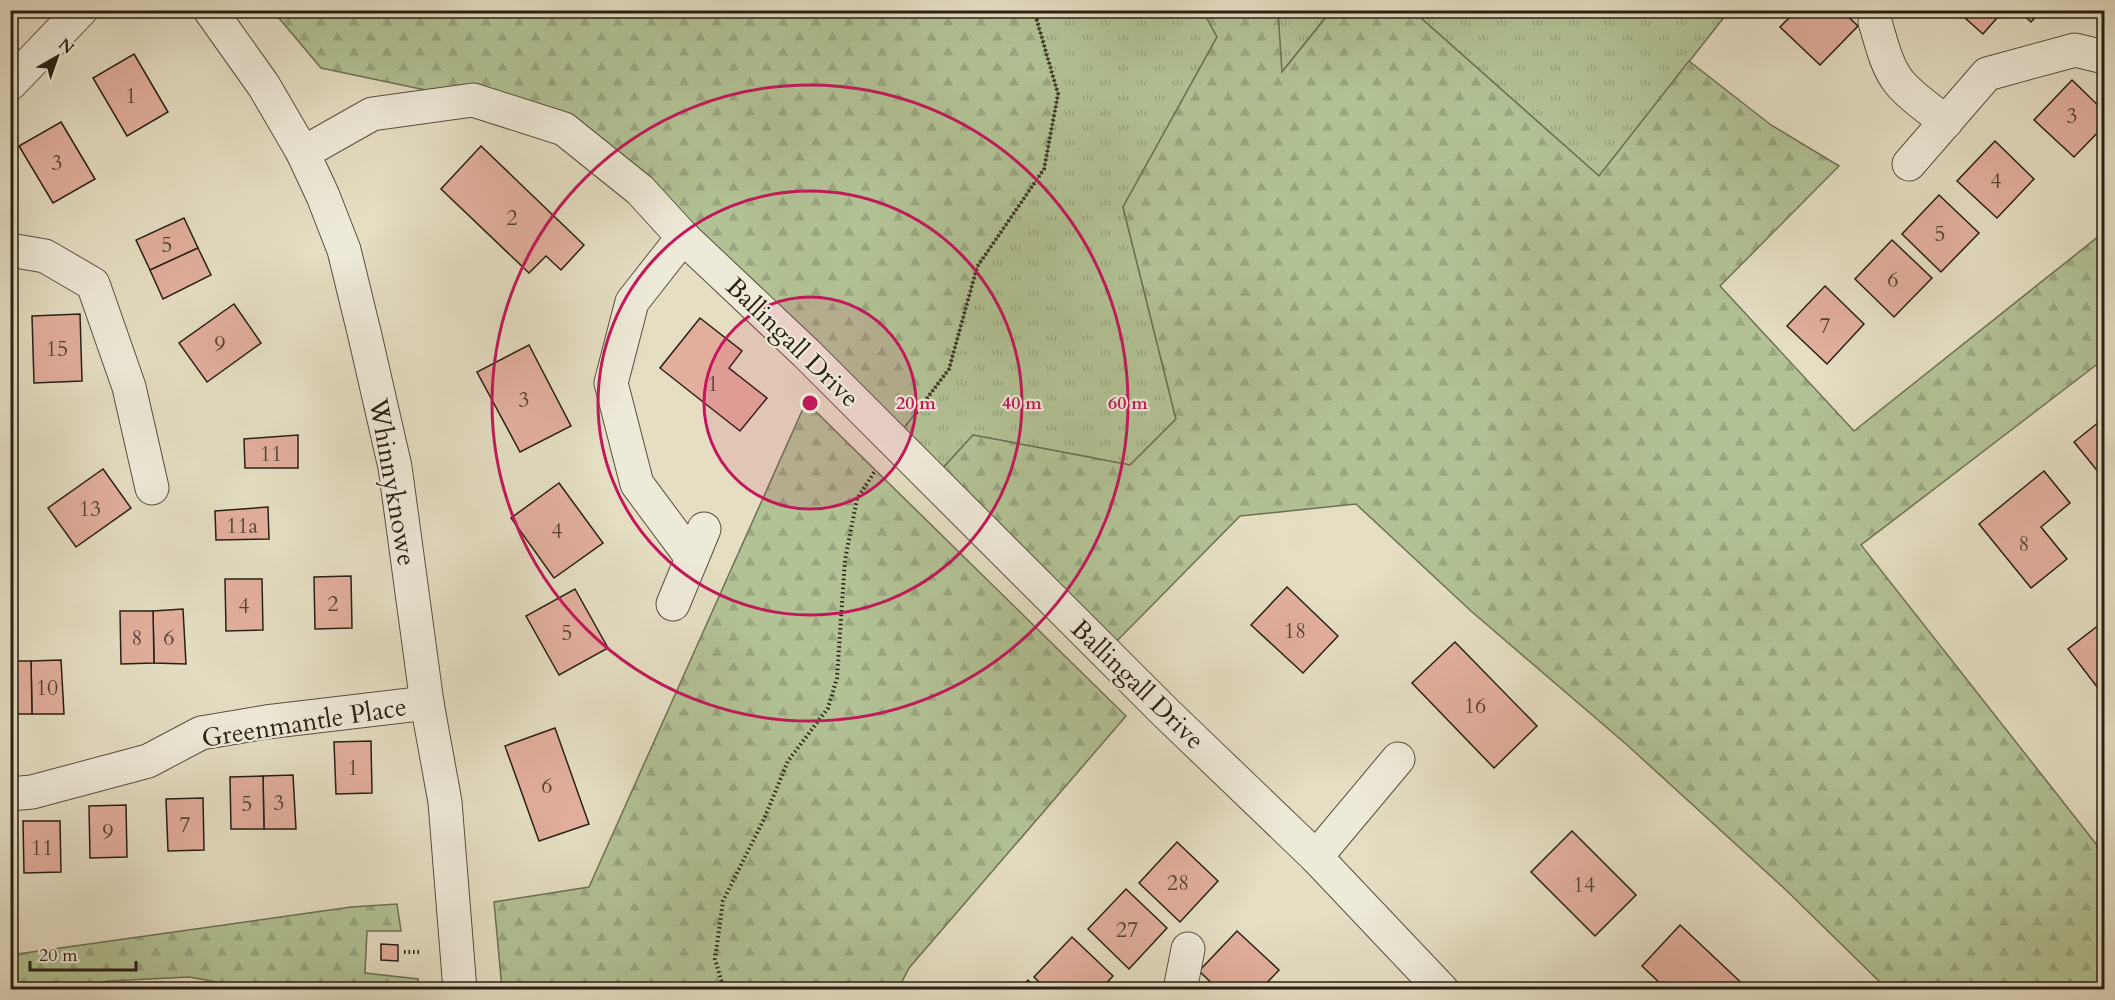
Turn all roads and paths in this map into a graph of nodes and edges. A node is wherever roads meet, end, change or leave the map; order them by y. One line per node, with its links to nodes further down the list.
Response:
1 (81, 10): 6 (street)
2 (210, 10): 8 (street, Whinnyknowe)
3 (1034, 10): 12 (path)
4 (1875, 22): 7 (street)
5 (2104, 57): 7 (street)
6 (10, 84)
7 (1946, 122): 9 (street)
8 (303, 153): 10 (street, Ballingall Drive); 15 (street, Whinnyknowe)
9 (1909, 164)
10 (683, 237): 12 (street, Ballingall Drive); 14 (street)
11 (10, 250): 13 (street)
12 (894, 441): 18 (street, Ballingall Drive); 21 (path)
13 (152, 488)
14 (673, 604)
15 (427, 703): 17 (street, Greenmantle Place); 20 (street, Whinnyknowe)
16 (1398, 759): 18 (street)
17 (10, 794)
18 (1316, 857): 23 (street, Ballingall Drive)
19 (1188, 949): 22 (street)
20 (459, 990)
21 (724, 990)
22 (1180, 990)
23 (1442, 990)

